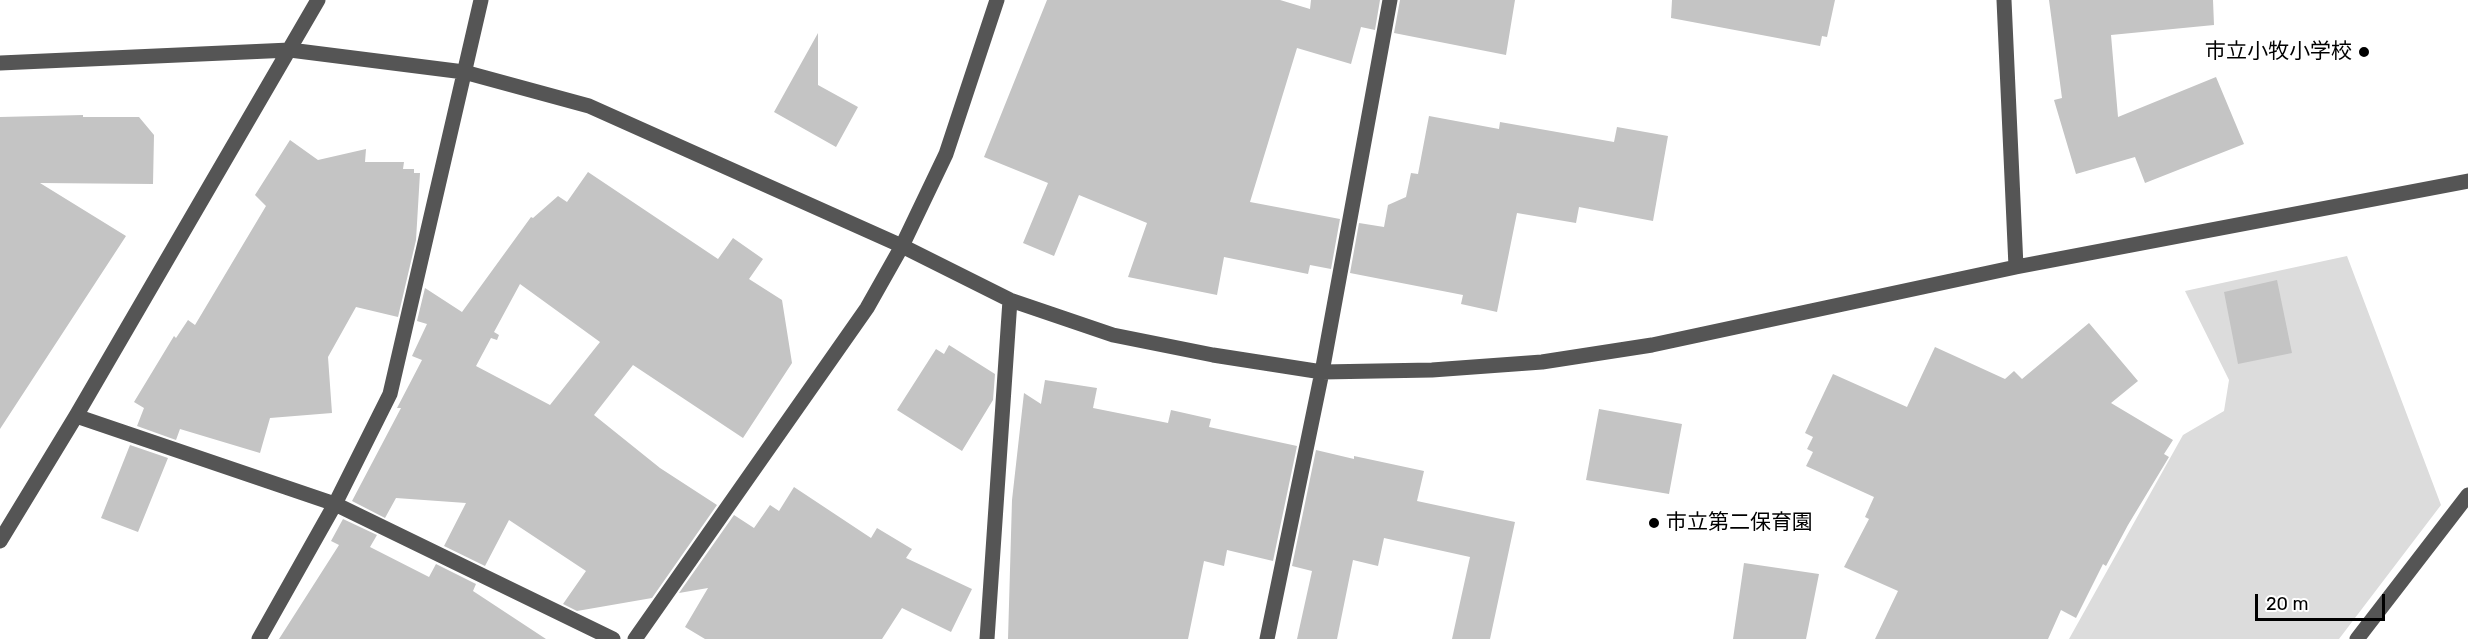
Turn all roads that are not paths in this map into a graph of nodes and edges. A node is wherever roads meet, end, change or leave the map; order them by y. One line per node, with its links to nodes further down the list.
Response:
1 (318, 0): 6 (street)
2 (481, 0): 8 (street)
3 (997, 0): 10 (street)
4 (1390, 0): 13 (street)
5 (2004, 0): 11 (street)
6 (290, 50): 7 (street); 8 (street); 14 (street)
7 (0, 63)
8 (464, 72): 10 (street); 16 (street)
9 (2468, 182): 11 (street)
10 (902, 246): 12 (street); 20 (street)
11 (2016, 267): 13 (street)
12 (1010, 300): 13 (street); 21 (street)
13 (1322, 372): 22 (street)
14 (76, 416): 16 (street); 17 (street)
15 (2468, 495): 23 (street)
16 (335, 504): 18 (street); 19 (street)
17 (0, 541)
18 (259, 639)
19 (613, 639)
20 (635, 639)
21 (987, 639)
22 (1268, 639)
23 (2357, 639)

